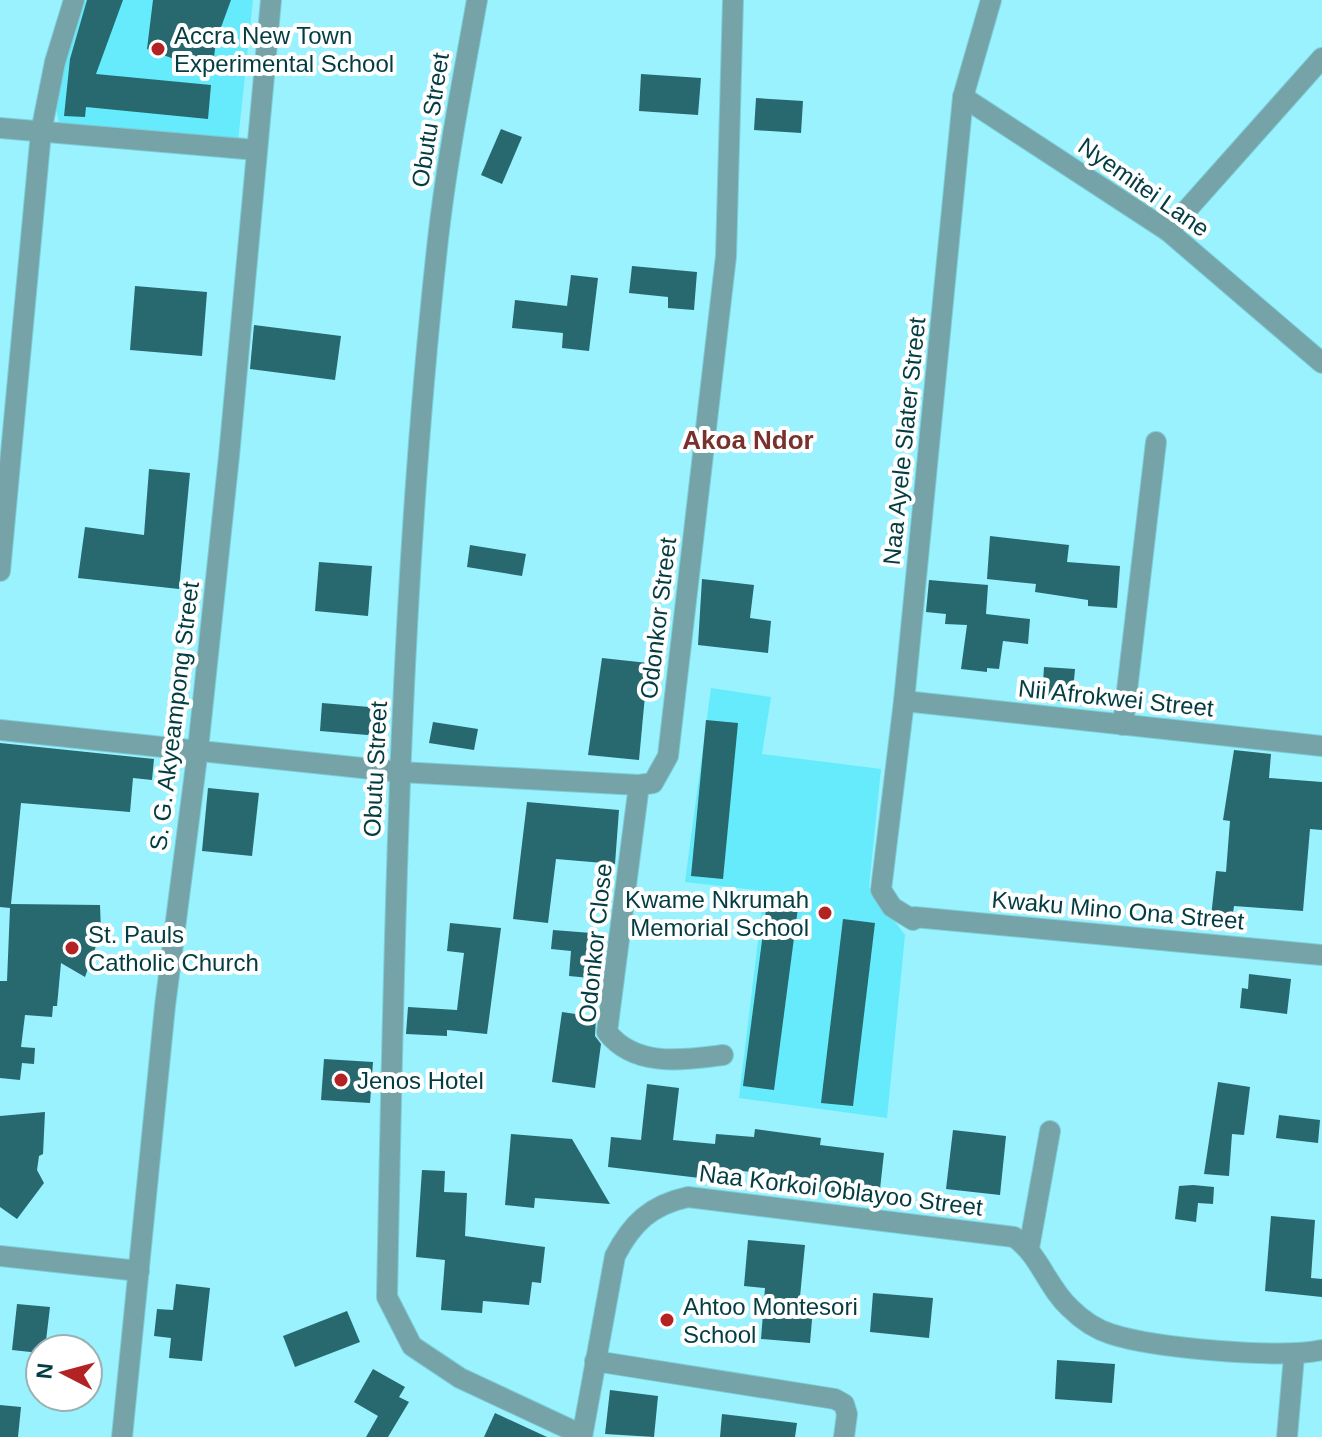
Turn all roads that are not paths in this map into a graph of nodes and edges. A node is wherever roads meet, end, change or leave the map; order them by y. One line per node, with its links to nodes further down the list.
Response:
1 (74, 0): 9 (street)
2 (271, 0): 10 (street, S. G. Akyeampong Street)
3 (477, 0): 20 (street, Obutu Street)
4 (733, 0): 21 (street, Odonkor Street)
5 (991, 0): 7 (street, Naa Ayele Slater Street)
6 (1322, 58): 11 (street)
7 (963, 97): 11 (street, Nyemitei Lane); 15 (street, Naa Ayele Slater Street)
8 (0, 128): 9 (street)
9 (41, 132): 10 (street); 14 (street)
10 (257, 150): 19 (street, S. G. Akyeampong Street)
11 (1168, 231): 12 (street, Nyemitei Lane)
12 (1322, 363)
13 (1156, 442): 16 (street)
14 (0, 571)
15 (904, 701): 16 (street, Nii Afrokwei Street); 22 (street, Naa Ayele Slater Street)
16 (1123, 725): 18 (street, Nii Afrokwei Street)
17 (0, 730): 19 (street)
18 (1322, 746)
19 (198, 749): 20 (street); 28 (street, S. G. Akyeampong Street)
20 (400, 772): 21 (street); 33 (street, Obutu Street)
21 (639, 785): 24 (street, Odonkor Close)
22 (913, 920): 23 (street, Kwaku Mino Ona Street)
23 (1322, 955)
24 (723, 1055)
25 (1050, 1131): 26 (street)
26 (1029, 1248): 30 (street); 31 (street, Naa Korkoi Oblayoo Street)
27 (0, 1256): 28 (street)
28 (139, 1271): 34 (street, S. G. Akyeampong Street)
29 (1322, 1350): 30 (street)
30 (1294, 1356): 35 (street)
31 (595, 1361): 32 (street); 33 (street, Naa Korkoi Oblayoo Street)
32 (845, 1432)
33 (582, 1436)
34 (122, 1437)
35 (1287, 1437)

